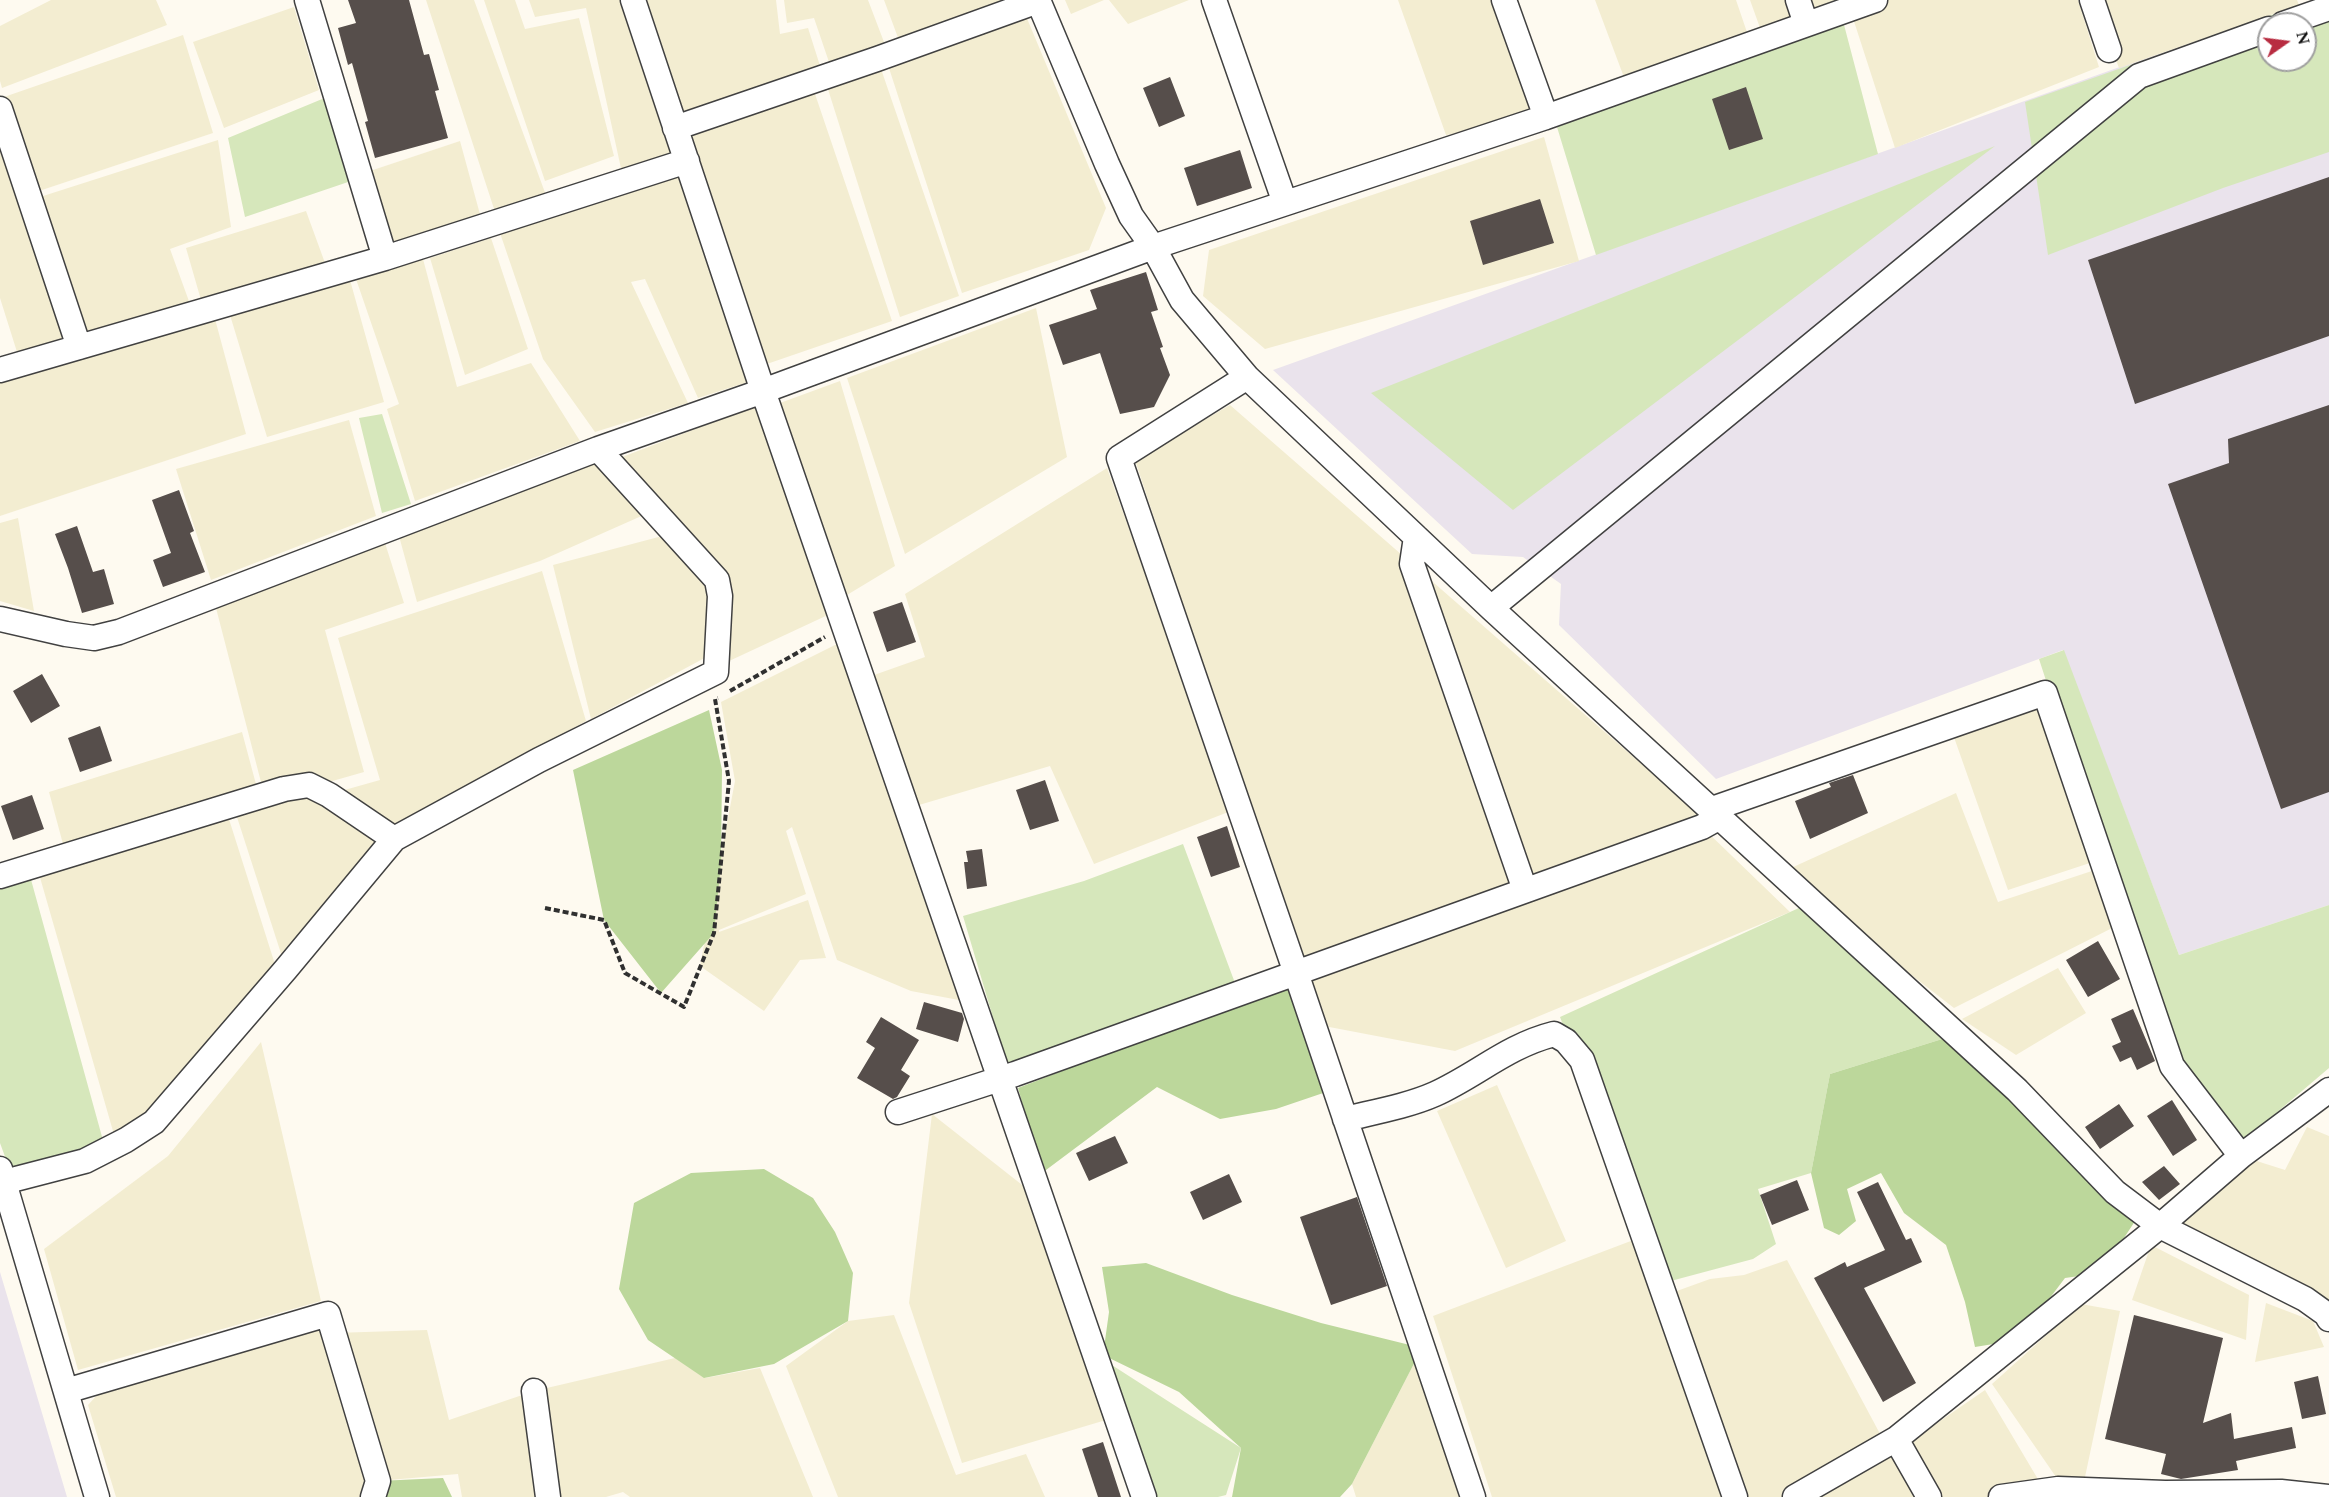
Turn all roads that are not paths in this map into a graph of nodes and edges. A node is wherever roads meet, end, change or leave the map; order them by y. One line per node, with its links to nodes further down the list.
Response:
1 (307, 0): 18 (street)
2 (633, 0): 14 (street)
3 (1038, 0): 14 (street); 17 (street)
4 (1214, 0): 16 (street)
5 (1504, 0): 13 (street)
6 (1798, 0): 9 (street)
7 (1875, 0): 9 (street)
8 (2092, 0): 11 (street)
9 (1806, 24): 13 (street)
10 (2257, 33): 25 (street)
11 (2109, 50)
12 (0, 109): 19 (street)
13 (1546, 117): 16 (street)
14 (675, 128): 15 (street)
15 (687, 161): 18 (street); 22 (street)
16 (1285, 203): 17 (street)
17 (1153, 247): 21 (street); 22 (street)
18 (385, 258): 19 (street)
19 (79, 347): 20 (street)
20 (0, 369)
21 (1247, 377): 24 (street); 31 (street)
22 (763, 391): 23 (street); 32 (street)
23 (598, 449): 26 (street); 28 (street)
24 (1416, 537): 25 (street); 30 (street)
25 (1491, 608): 27 (street)
26 (0, 619)
27 (1716, 813): 30 (street); 36 (street); 38 (street)
28 (394, 839): 29 (street); 37 (street)
29 (0, 876)
30 (1526, 890): 31 (street)
31 (1296, 973): 32 (street); 35 (street)
32 (1000, 1079): 34 (street); 46 (street)
33 (2329, 1090): 36 (street)
34 (898, 1112)
35 (1346, 1119): 47 (street); 48 (street)
36 (2241, 1156): 38 (street)
37 (1, 1173): 40 (street)
38 (2160, 1226): 39 (street); 42 (street)
39 (2329, 1319)
40 (66, 1390): 43 (street); 44 (street)
41 (534, 1391): 45 (street)
42 (1896, 1439): 49 (street); 50 (street)
43 (97, 1497)
44 (373, 1497)
45 (548, 1497)
46 (1144, 1497)
47 (1473, 1497)
48 (1735, 1497)
49 (1795, 1497)
50 (1929, 1497)
51 (2001, 1497): 52 (street)
52 (2329, 1497)

